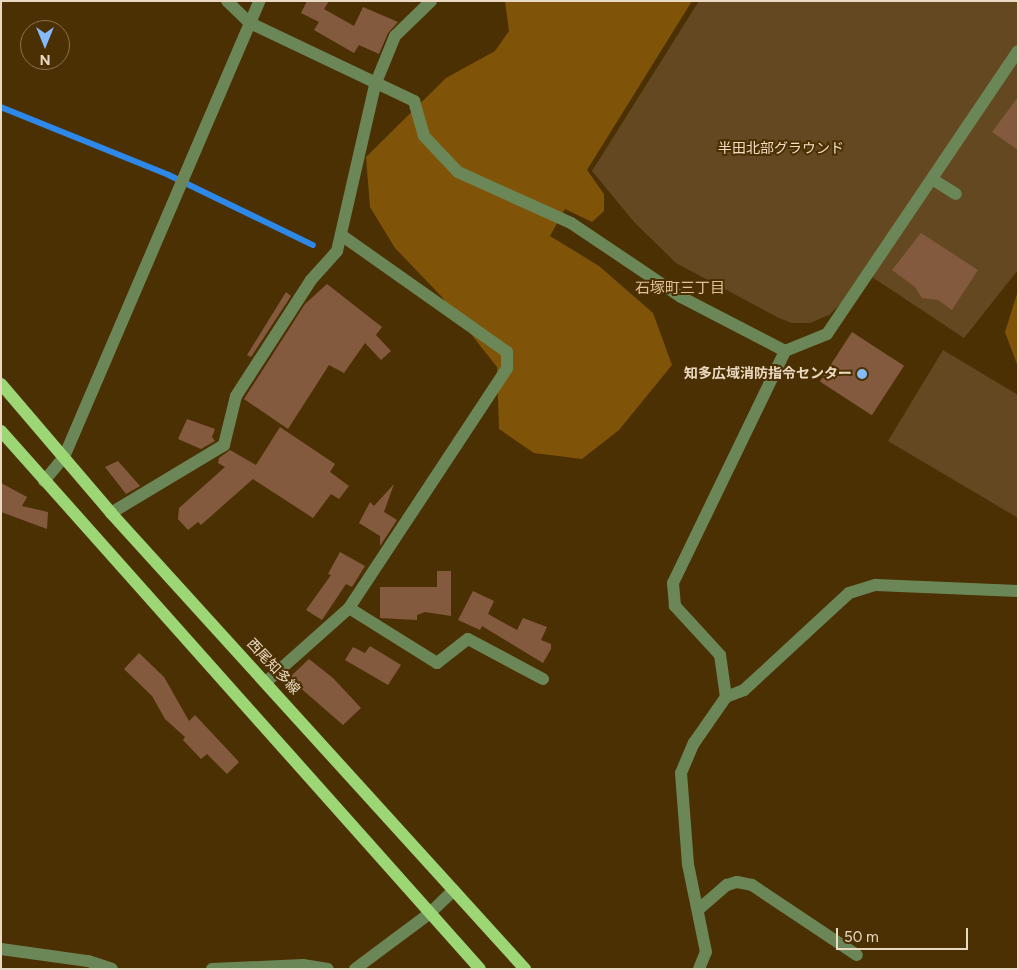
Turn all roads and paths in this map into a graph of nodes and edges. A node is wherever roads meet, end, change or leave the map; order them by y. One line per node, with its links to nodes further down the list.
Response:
1 (227, 1): 4 (street)
2 (259, 1): 4 (street)
3 (431, 1): 6 (street)
4 (250, 23): 6 (street); 13 (street)
5 (1018, 51): 7 (street)
6 (375, 85): 9 (street); 10 (street)
7 (932, 179): 8 (street); 10 (street)
8 (956, 194)
9 (341, 235): 15 (street); 17 (street)
10 (785, 351): 20 (street)
11 (1, 384): 13 (main road, 西尾知多線)
12 (1, 431): 14 (main road)
13 (64, 457): 14 (street); 15 (main road, 西尾知多線)
14 (44, 481): 23 (main road)
15 (110, 513): 19 (main road, 西尾知多線)
16 (1018, 591): 20 (street)
17 (349, 608): 18 (street); 19 (street)
18 (543, 679)
19 (266, 682): 21 (main road, 西尾知多線)
20 (726, 697): 22 (street)
21 (454, 890): 23 (street); 31 (main road, 西尾知多線)
22 (698, 909): 25 (street); 32 (street)
23 (430, 914): 29 (street); 30 (main road)
24 (1, 949): 26 (street)
25 (857, 955)
26 (112, 969)
27 (212, 969): 28 (street)
28 (328, 969)
29 (355, 969)
30 (480, 969)
31 (525, 969)
32 (700, 969)

